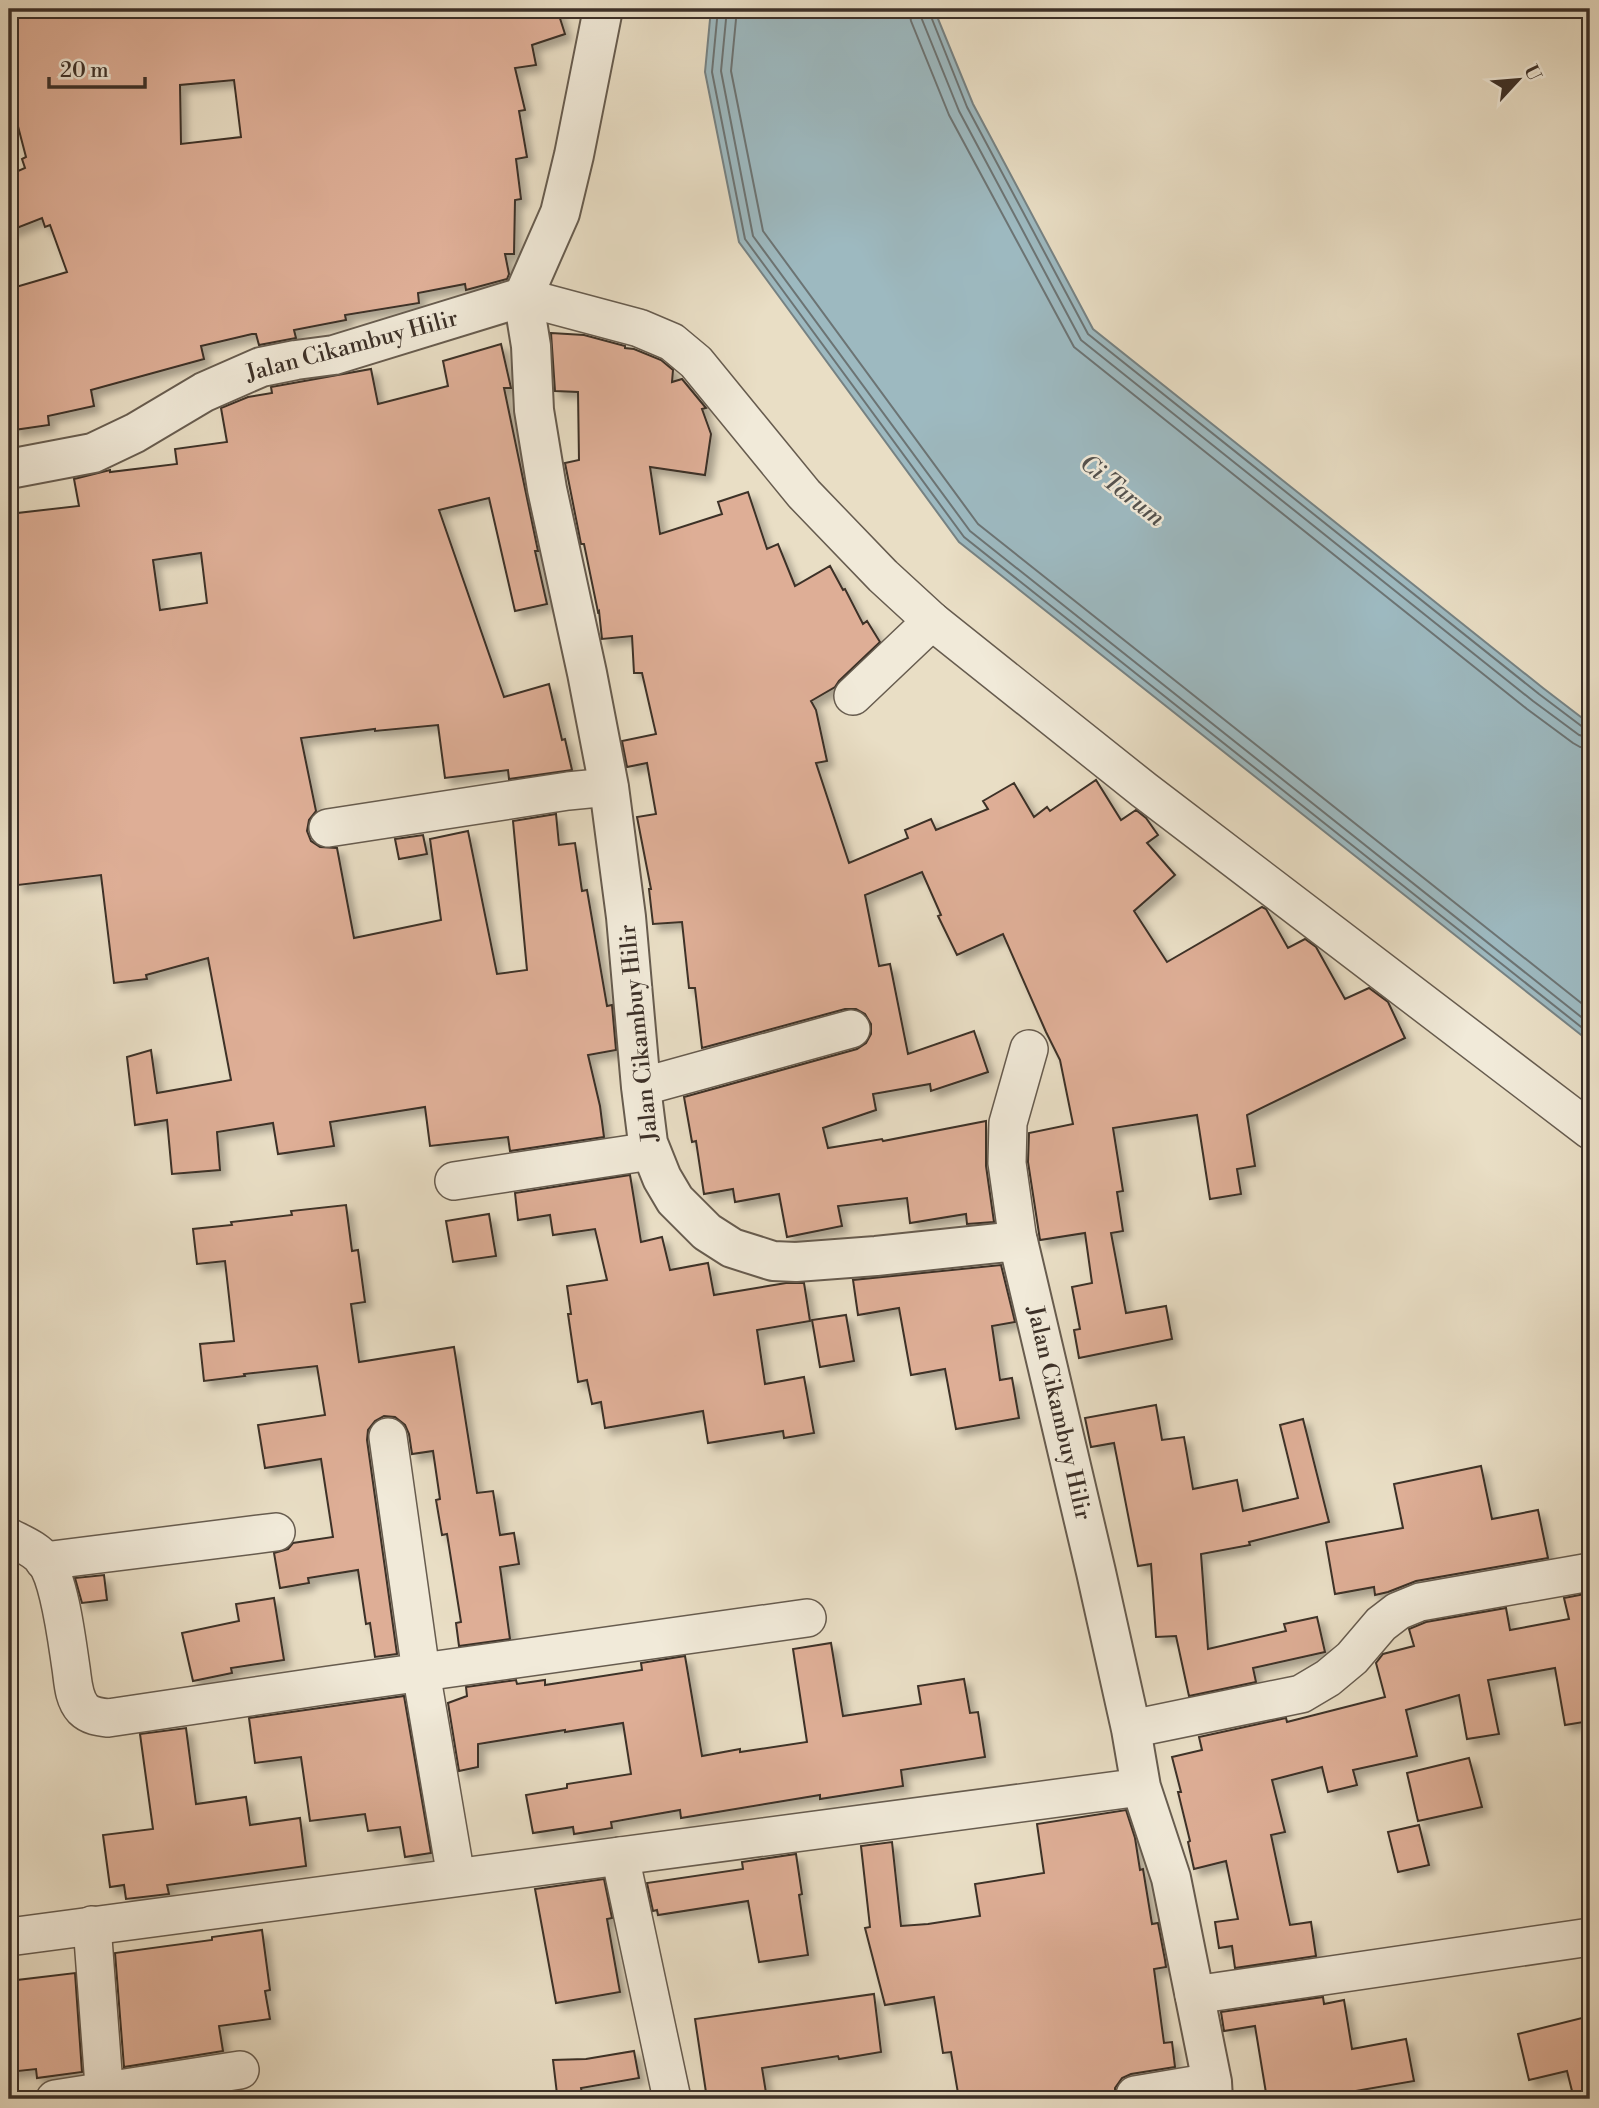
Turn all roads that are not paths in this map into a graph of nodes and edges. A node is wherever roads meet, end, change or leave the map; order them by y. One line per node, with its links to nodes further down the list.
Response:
1 (603, 9): 2 (street)
2 (523, 297): 3 (street, Jalan Cikambuy Hilir); 4 (street); 6 (street, Jalan Cikambuy Hilir)
3 (9, 470)
4 (932, 621): 5 (street); 11 (street)
5 (853, 696)
6 (609, 788): 7 (street); 10 (street, Jalan Cikambuy Hilir)
7 (328, 828)
8 (851, 1029): 10 (street)
9 (1029, 1049): 14 (street)
10 (641, 1087): 12 (street, Jalan Cikambuy Hilir)
11 (1590, 1130)
12 (651, 1151): 13 (street); 14 (street, Jalan Cikambuy Hilir)
13 (454, 1181)
14 (1018, 1241): 22 (street, Jalan Cikambuy Hilir)
15 (388, 1437): 21 (street)
16 (276, 1531): 18 (street)
17 (9, 1537): 18 (street)
18 (44, 1561): 21 (street)
19 (1590, 1572): 22 (street)
20 (807, 1618): 21 (street)
21 (421, 1671): 25 (street)
22 (1131, 1729): 23 (street, Jalan Cikambuy Hilir)
23 (1142, 1787): 24 (street); 29 (street, Jalan Cikambuy Hilir)
24 (620, 1856): 25 (street); 35 (street)
25 (456, 1877): 26 (street)
26 (92, 1925): 27 (street); 33 (street)
27 (9, 1937)
28 (1590, 1937): 29 (street)
29 (1194, 1996): 31 (street, Jalan Cikambuy Hilir)
30 (240, 2070): 33 (street)
31 (1212, 2091): 32 (street)
32 (1135, 2095)
33 (105, 2096): 34 (street)
34 (55, 2099)
35 (672, 2099)

